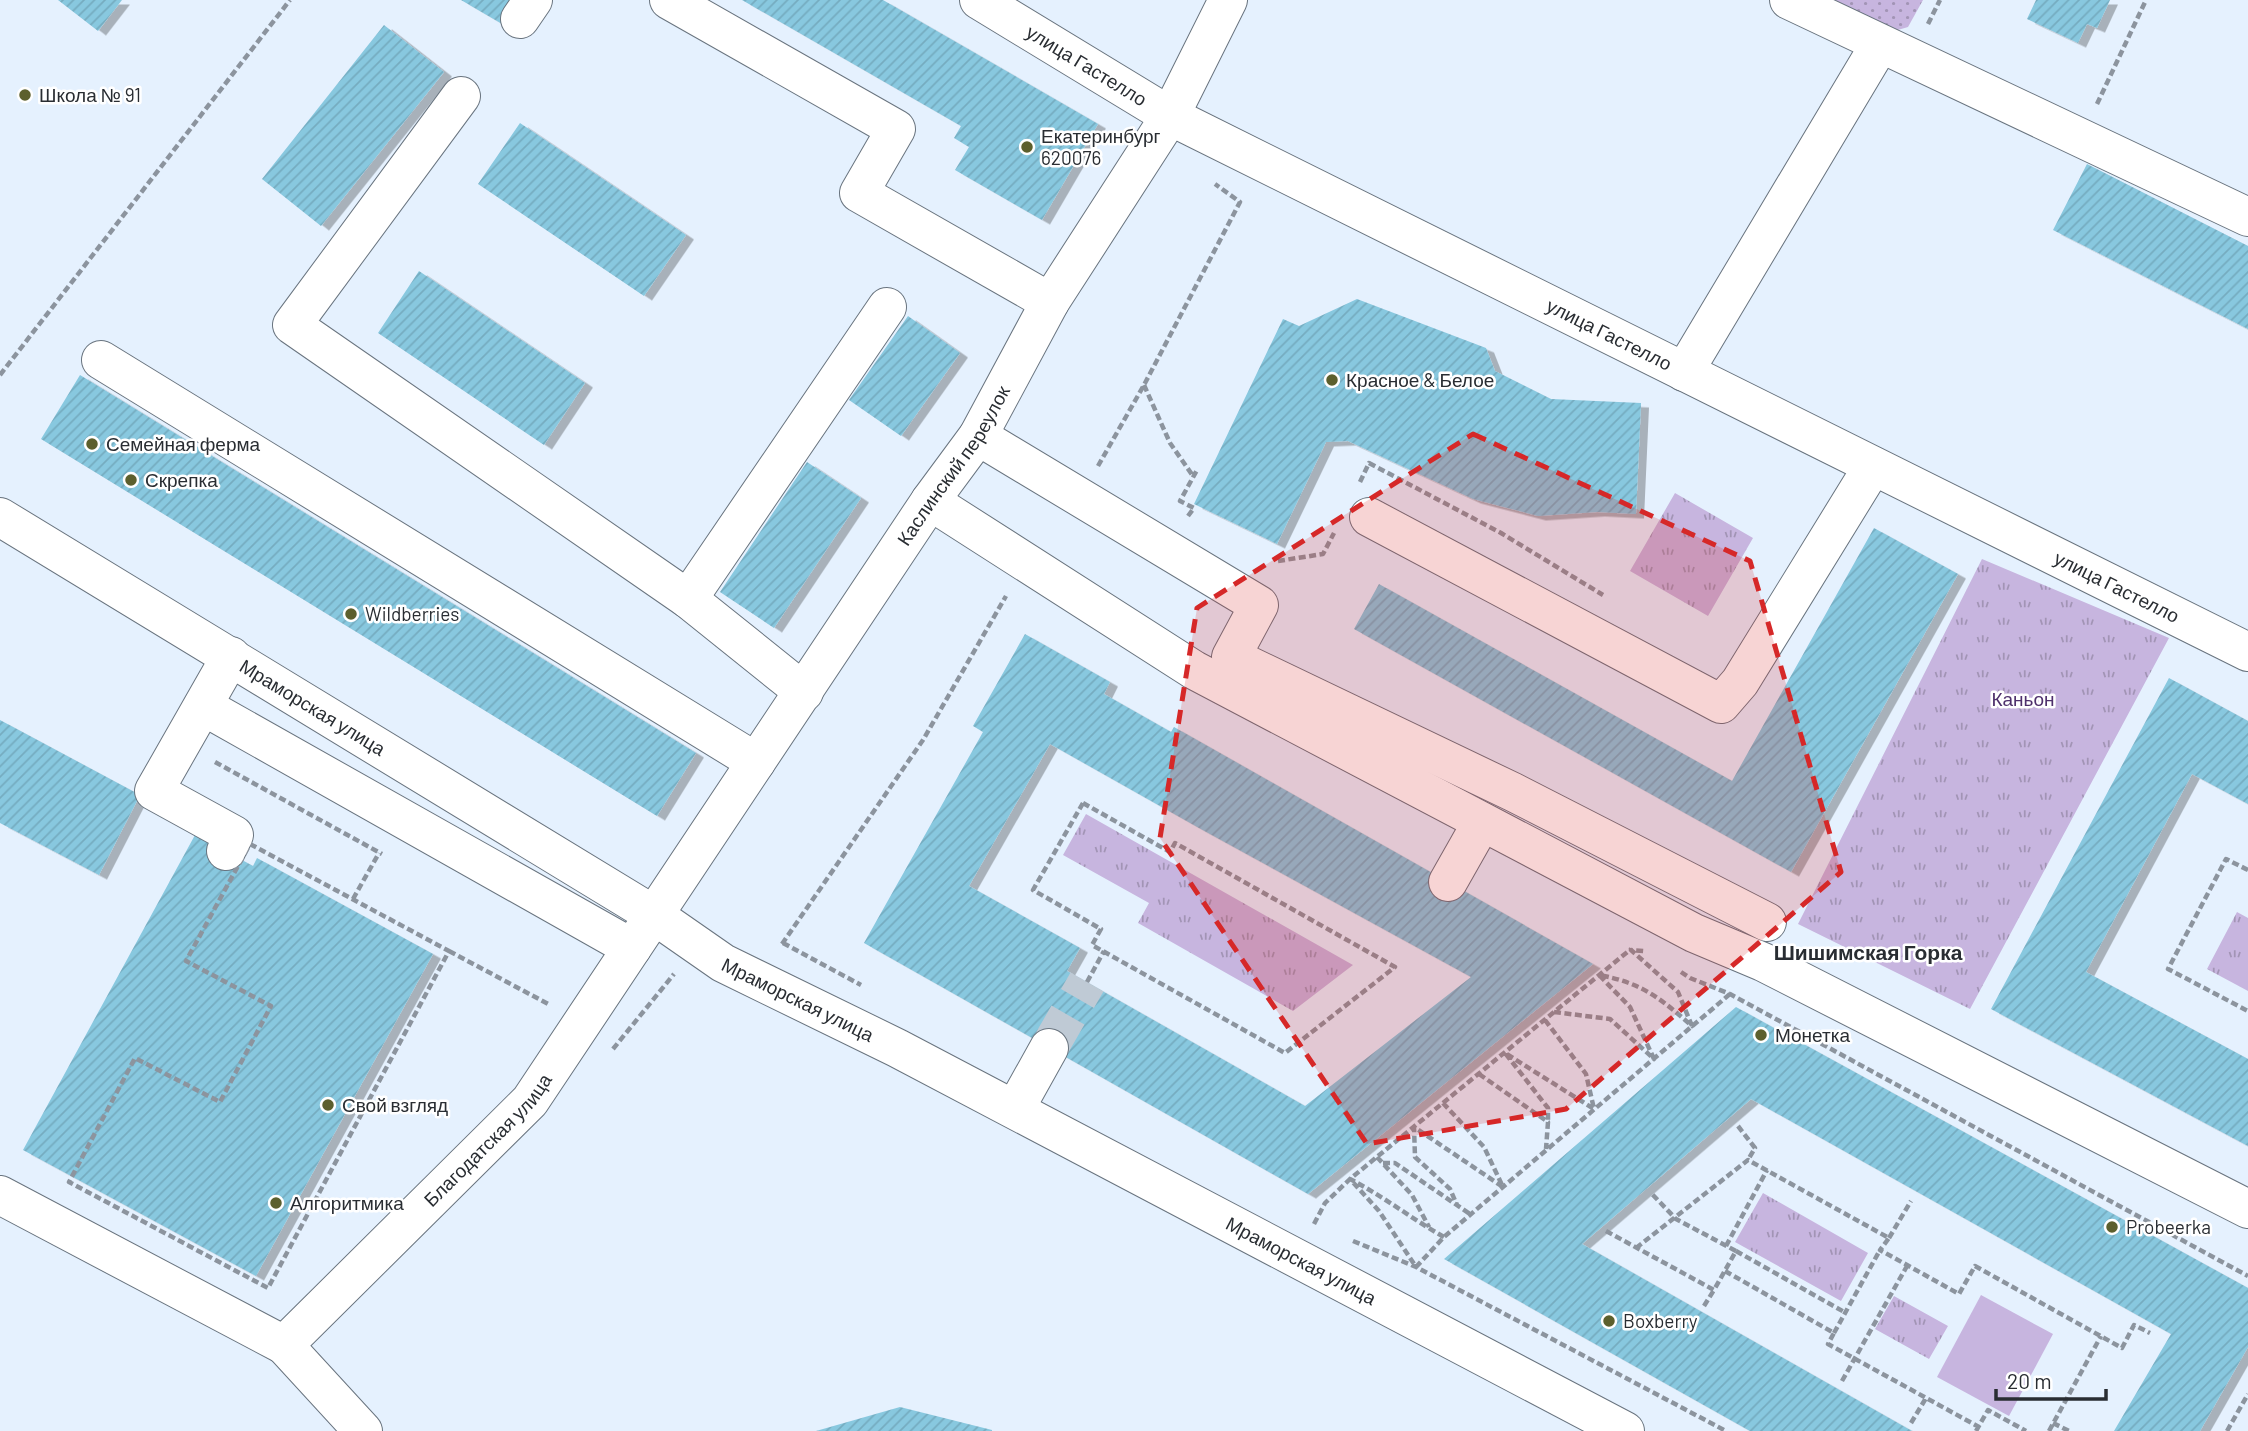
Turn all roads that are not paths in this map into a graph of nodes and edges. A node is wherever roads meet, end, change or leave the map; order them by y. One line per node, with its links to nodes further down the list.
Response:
1 (670, 0): 9 (street)
2 (979, 0): 7 (street, улица Гастелло)
3 (1228, 0): 7 (street, Каслинский переулок)
4 (1789, 0): 5 (street)
5 (1880, 44): 8 (street); 12 (street)
6 (461, 96): 18 (street)
7 (1170, 116): 9 (street, Каслинский переулок); 12 (street, улица Гастелло)
8 (2248, 217)
9 (1050, 302): 13 (street, Каслинский переулок)
10 (887, 307): 18 (street)
11 (101, 360): 23 (street)
12 (1684, 372): 14 (street, улица Гастелло)
13 (978, 436): 15 (street, Каслинский переулок); 28 (street)
14 (1873, 466): 17 (street); 19 (street, улица Гастелло)
15 (930, 501): 21 (street, Каслинский переулок); 24 (street)
16 (0, 517): 20 (street, Мраморская улица)
17 (1369, 517)
18 (688, 599): 21 (street)
19 (2248, 652)
20 (231, 656): 22 (street); 27 (street, Мраморская улица)
21 (804, 692): 23 (street, Каслинский переулок)
22 (203, 706): 25 (street); 29 (street)
23 (756, 762): 27 (street, Каслинский переулок)
24 (1482, 822): 26 (street); 33 (street)
25 (226, 851)
26 (1448, 882)
27 (654, 915): 29 (street, Благодатская улица); 31 (street, Мраморская улица)
28 (1767, 922)
29 (632, 948): 34 (street, Благодатская улица)
30 (1049, 1048): 31 (street)
31 (1014, 1109): 36 (street, Мраморская улица)
32 (0, 1195): 34 (street)
33 (2248, 1209)
34 (284, 1345): 35 (street)
35 (363, 1431)
36 (1625, 1431)

